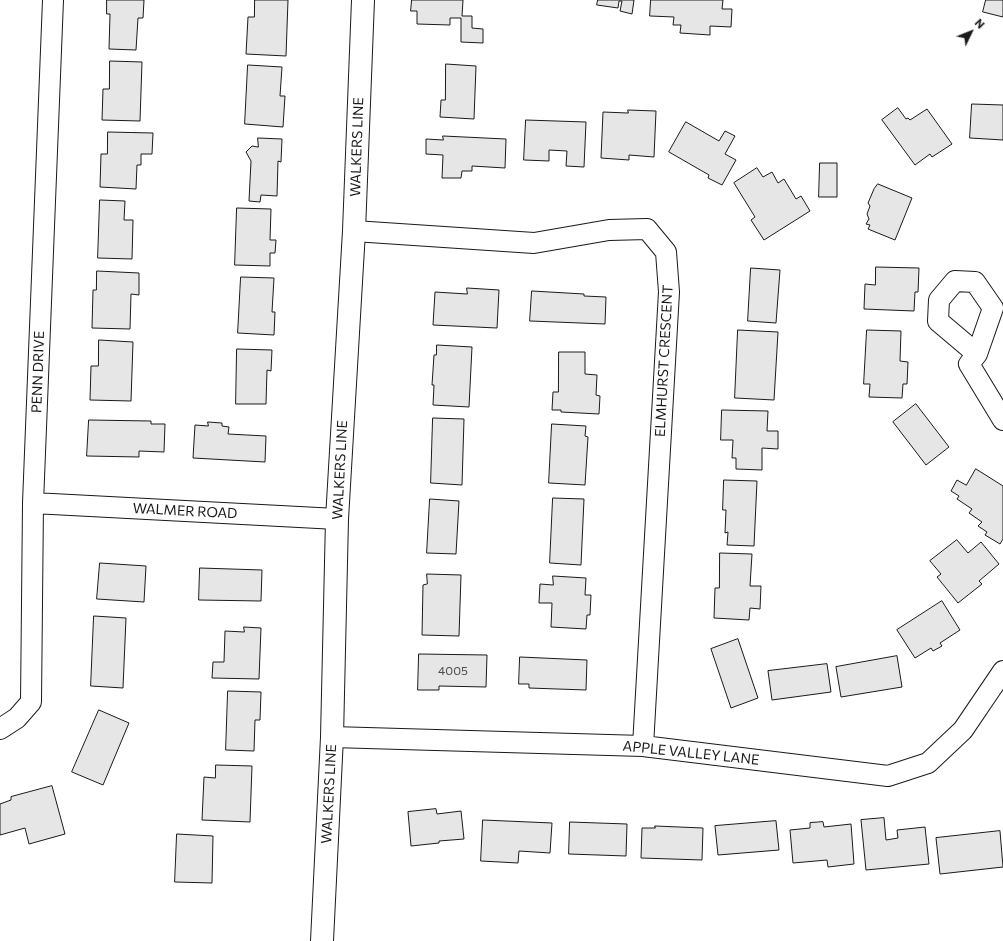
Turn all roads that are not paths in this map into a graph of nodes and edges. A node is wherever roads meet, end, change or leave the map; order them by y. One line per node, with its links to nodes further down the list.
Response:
1 (53, 0): 6 (street, PENN DRIVE)
2 (363, 0): 3 (main road, WALKERS LINE)
3 (354, 231): 7 (main road, WALKERS LINE); 11 (street, ELMHURST CRESCENT)
4 (977, 354): 5 (street)
5 (1003, 420)
6 (33, 503): 7 (street, WALMER ROAD); 9 (street, PENN DRIVE)
7 (338, 519): 10 (main road, WALKERS LINE)
8 (1003, 671): 11 (street, APPLE VALLEY LANE)
9 (0, 729)
10 (332, 737): 11 (street, APPLE VALLEY LANE); 12 (main road, WALKERS LINE)
11 (643, 746)
12 (322, 941)

